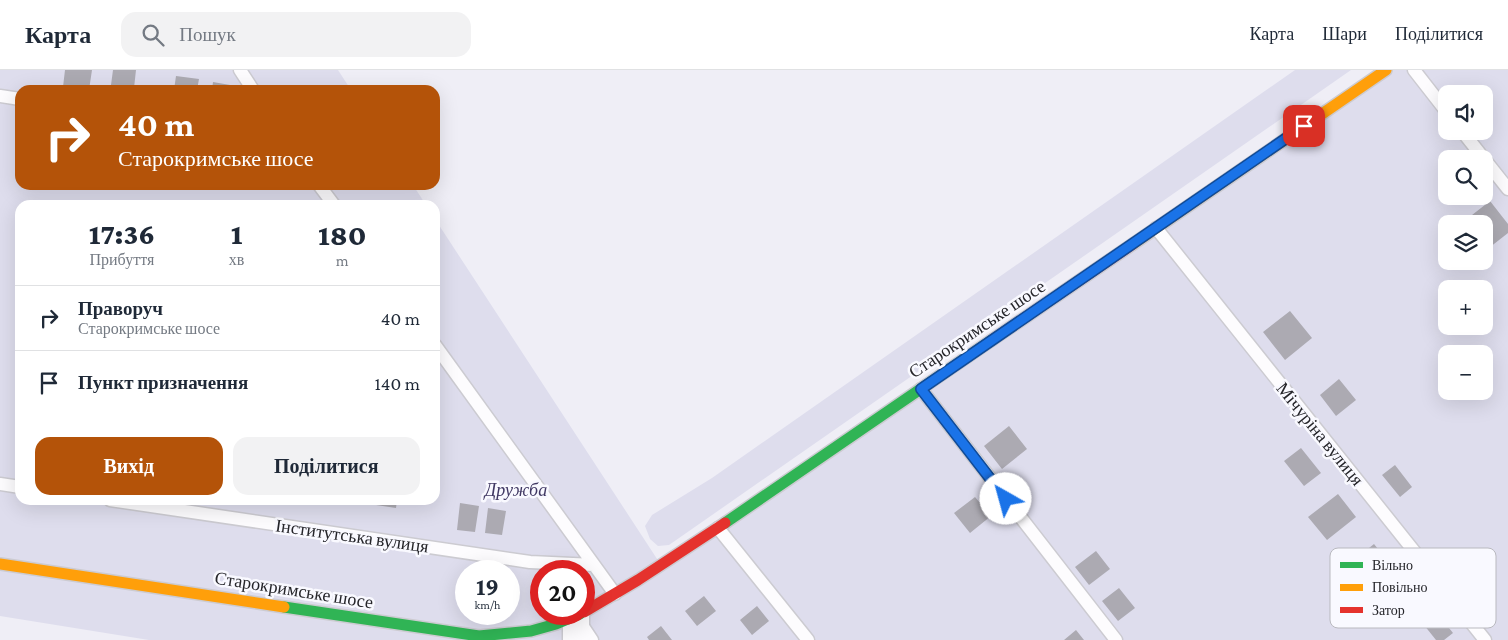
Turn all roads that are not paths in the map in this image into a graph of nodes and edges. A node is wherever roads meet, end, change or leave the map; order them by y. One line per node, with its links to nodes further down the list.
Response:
1 (240, 70): 4 (lane)
2 (1386, 70): 10 (street, Старокримське шосе)
3 (1414, 70): 7 (lane)
4 (250, 85)
5 (0, 96): 6 (lane)
6 (15, 98)
7 (1438, 101)
8 (1469, 140): 9 (lane)
9 (1508, 189)
10 (1156, 228): 12 (street, Старокримське шосе); 17 (lane, Мічуріна вулиця)
11 (440, 352): 18 (lane)
12 (921, 389): 16 (street, Старокримське шосе); 29 (lane)
13 (0, 484): 14 (lane)
14 (15, 486)
15 (144, 505): 19 (lane, Інститутська вулиця)
16 (718, 528): 22 (street, Старокримське шосе); 28 (lane)
17 (1411, 548)
18 (590, 560)
19 (530, 562)
20 (0, 564): 24 (street, Старокримське шосе)
21 (595, 567): 22 (lane)
22 (615, 594): 23 (street, Старокримське шосе)
23 (595, 608)
24 (558, 625)
25 (582, 625): 27 (lane)
26 (1474, 628): 30 (lane, Мічуріна вулиця)
27 (592, 640)
28 (808, 640)
29 (1116, 640)
30 (1484, 640)

